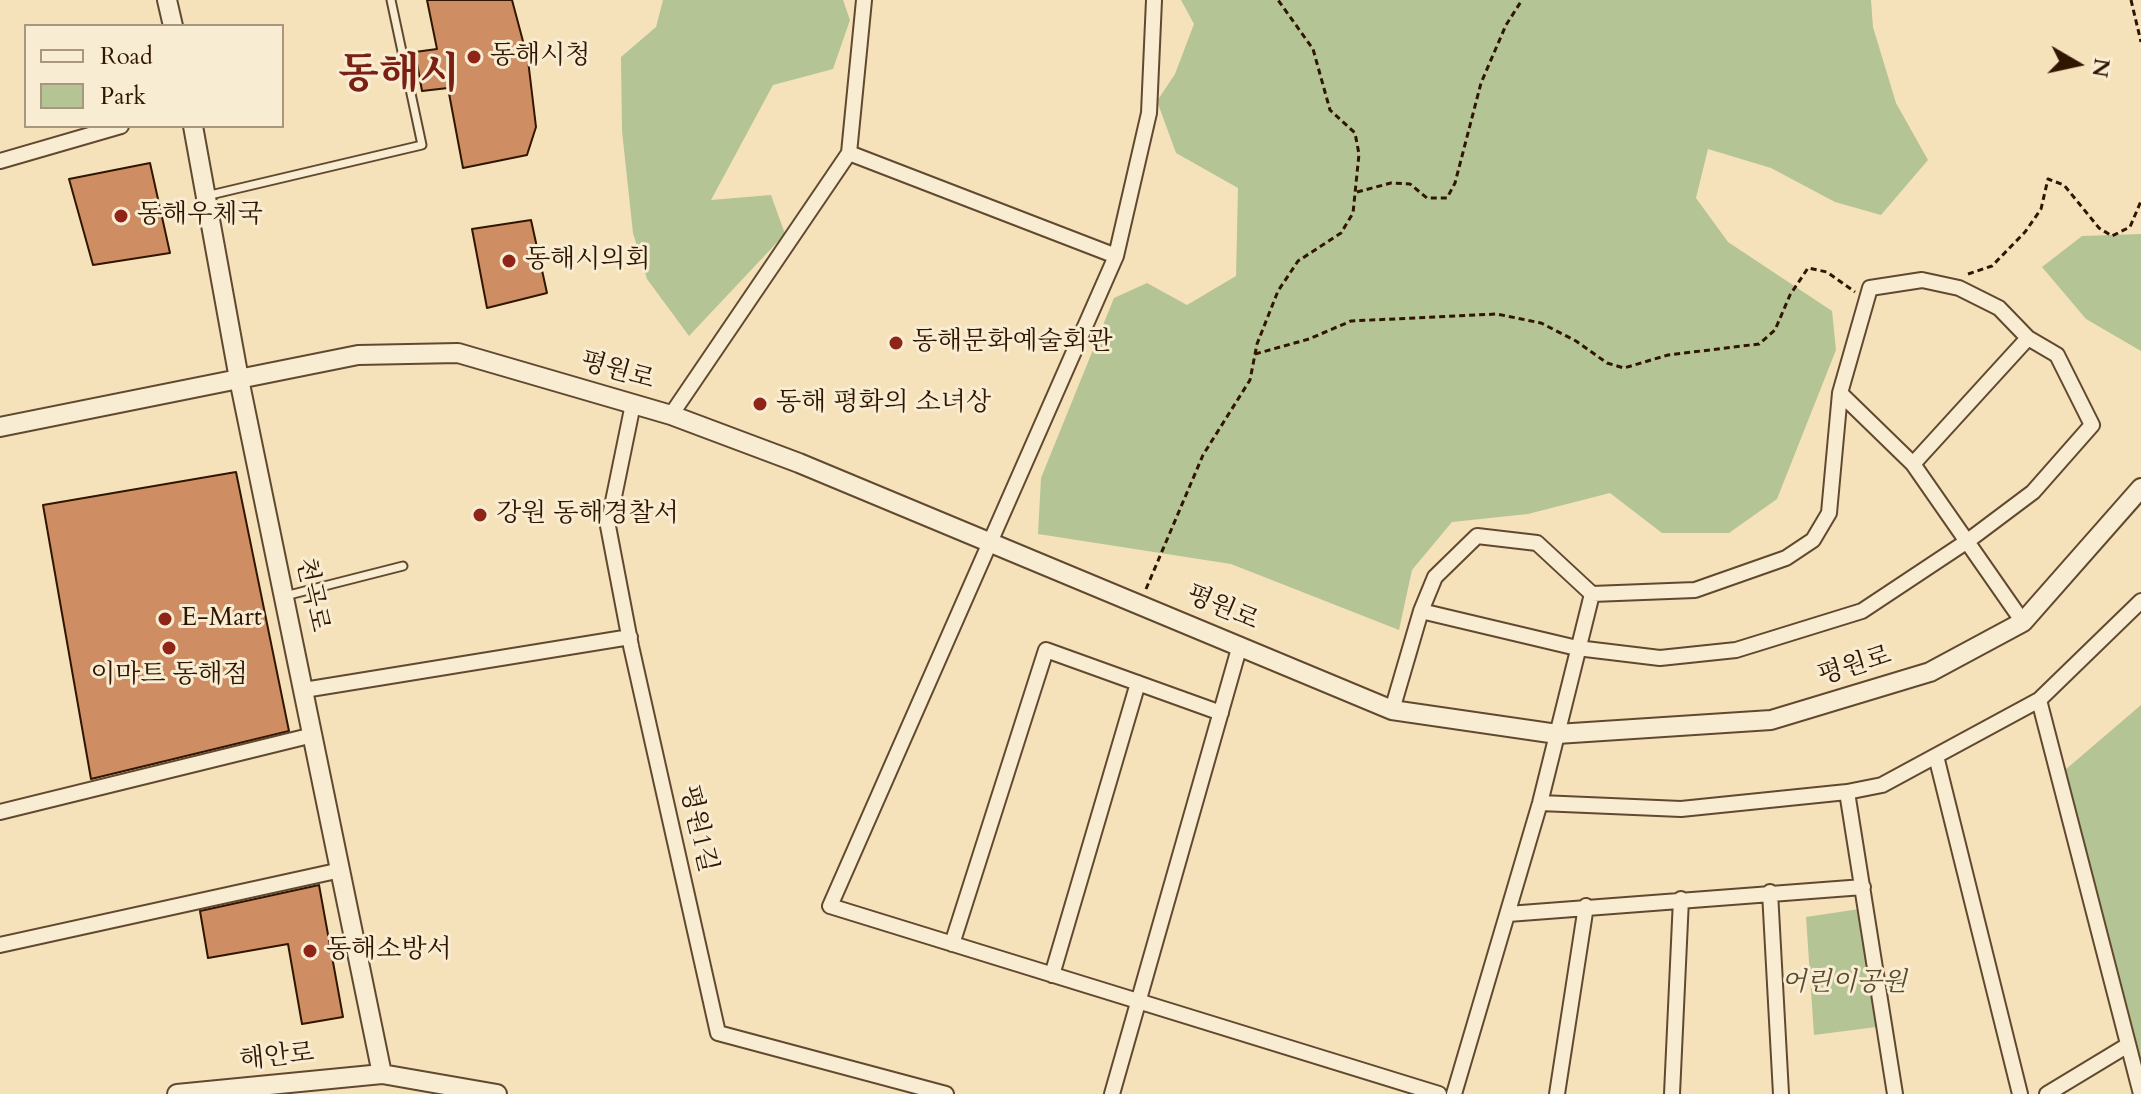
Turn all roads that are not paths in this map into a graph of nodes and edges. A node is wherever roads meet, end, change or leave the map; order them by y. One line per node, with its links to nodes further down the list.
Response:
1 (167, 0): 5 (street)
2 (391, 0): 10 (lane)
3 (864, 0): 8 (street)
4 (1154, 0): 11 (street)
5 (173, 24)
6 (114, 128): 9 (street)
7 (193, 128): 10 (street, 천곡로)
8 (849, 153): 11 (street); 16 (street)
9 (0, 161)
10 (206, 196): 13 (street, 천곡로)
11 (1116, 256): 21 (street)
12 (2028, 338): 14 (street); 18 (street); 20 (street)
13 (239, 379): 15 (street, 평원로); 17 (street, 평원로); 24 (street, 천곡로)
14 (1840, 393): 18 (street); 23 (street)
15 (633, 404): 16 (street, 평원로); 28 (street, 평원1길)
16 (671, 415): 21 (street, 평원로)
17 (0, 427)
18 (1913, 464): 20 (street)
19 (2141, 488): 27 (street, 평원로)
20 (1969, 540): 27 (street); 30 (street)
21 (993, 543): 29 (street, 평원로); 48 (street)
22 (403, 566): 24 (lane)
23 (1592, 594): 26 (street); 30 (street)
24 (285, 596): 32 (street, 천곡로)
25 (2141, 601): 33 (street)
26 (1421, 611): 30 (street); 34 (street)
27 (2023, 622): 36 (street, 평원로)
28 (630, 637): 32 (street); 56 (street, 평원1길)
29 (1240, 645): 34 (street, 평원로); 35 (street)
30 (1577, 648): 36 (street)
31 (1138, 683): 35 (street); 48 (street); 50 (street)
32 (304, 690): 37 (street, 천곡로)
33 (2039, 700): 38 (street); 52 (street)
34 (1392, 710): 36 (street, 평원로)
35 (1221, 713): 51 (street)
36 (1557, 734): 40 (street)
37 (313, 735): 41 (street); 42 (street, 천곡로)
38 (1936, 756): 39 (street); 64 (street)
39 (1847, 792): 40 (street); 43 (street)
40 (1540, 803): 47 (street)
41 (0, 812)
42 (341, 870): 49 (street); 53 (street, 천곡로)
43 (1863, 887): 44 (street); 63 (street)
44 (1770, 892): 45 (street); 62 (street)
45 (1681, 899): 46 (street); 61 (street)
46 (1586, 906): 47 (street); 60 (street)
47 (1508, 914): 59 (street)
48 (952, 944): 50 (street)
49 (0, 945)
50 (1052, 975): 51 (street)
51 (1138, 1002): 57 (street); 58 (street)
52 (2128, 1045): 65 (street); 66 (street)
53 (382, 1074): 54 (street, 해안로); 55 (street, 해안로)
54 (177, 1094)
55 (497, 1094)
56 (946, 1094)
57 (1112, 1094)
58 (1439, 1094)
59 (1454, 1094)
60 (1557, 1094)
61 (1672, 1094)
62 (1781, 1094)
63 (1895, 1094)
64 (2020, 1094)
65 (2047, 1094)
66 (2141, 1094)

